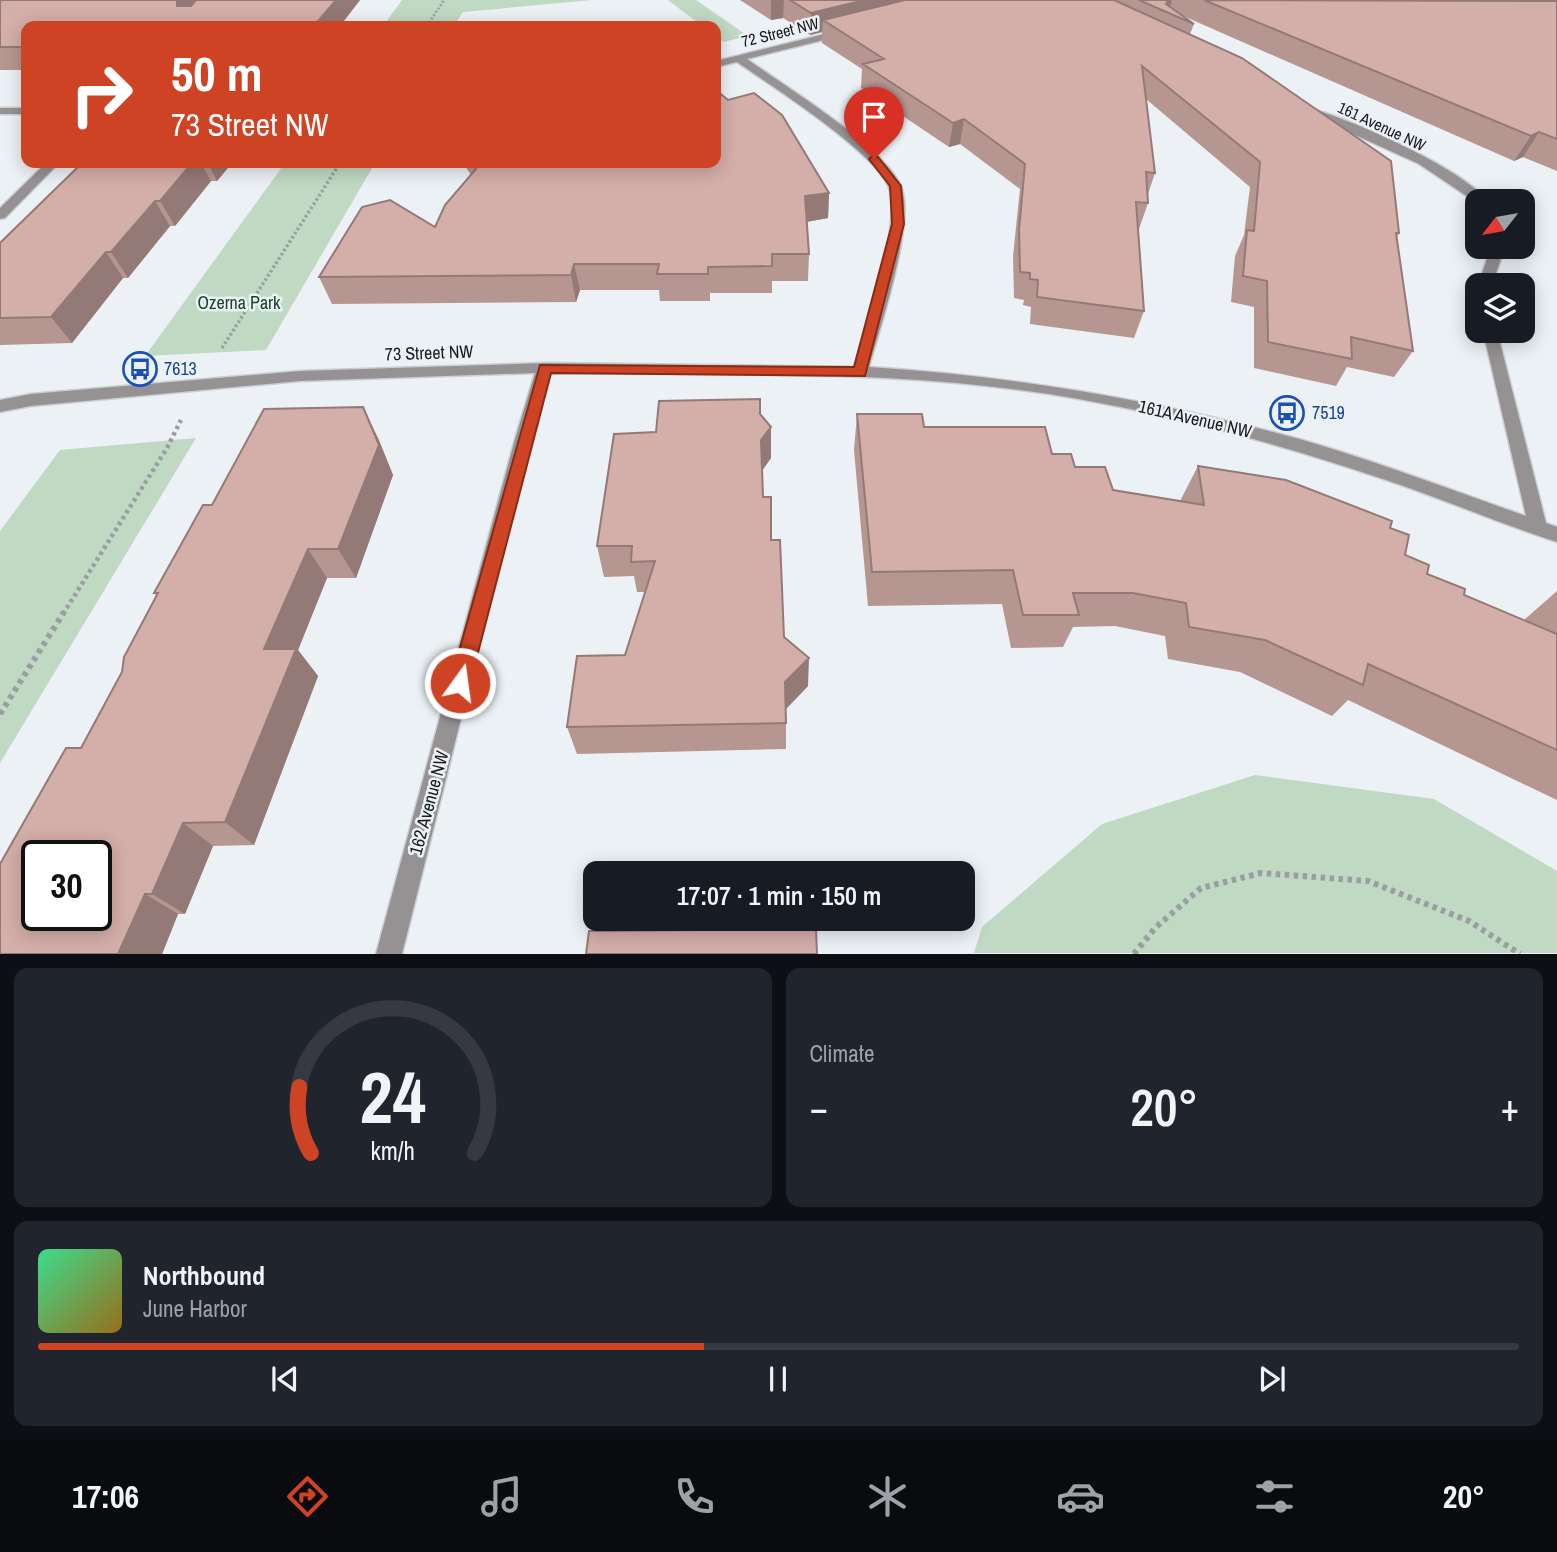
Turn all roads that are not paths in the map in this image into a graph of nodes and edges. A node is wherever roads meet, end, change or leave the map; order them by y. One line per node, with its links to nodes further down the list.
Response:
1 (857, 29): 2 (street, 72 Street NW)
2 (740, 59): 3 (street, 72 Street NW); 12 (street)
3 (721, 63)
4 (1307, 109): 8 (street, 161 Avenue NW)
5 (0, 111): 6 (street)
6 (21, 111)
7 (48, 168): 9 (street)
8 (1468, 189)
9 (0, 215)
10 (1493, 343): 14 (street)
11 (545, 368): 12 (street, 73 Street NW); 13 (street, 73 Street NW); 16 (street, 162 Avenue NW)
12 (860, 372): 14 (street, 161A Avenue NW)
13 (0, 406)
14 (1537, 526): 15 (street, 161A Avenue NW)
15 (1557, 535)
16 (390, 954)

